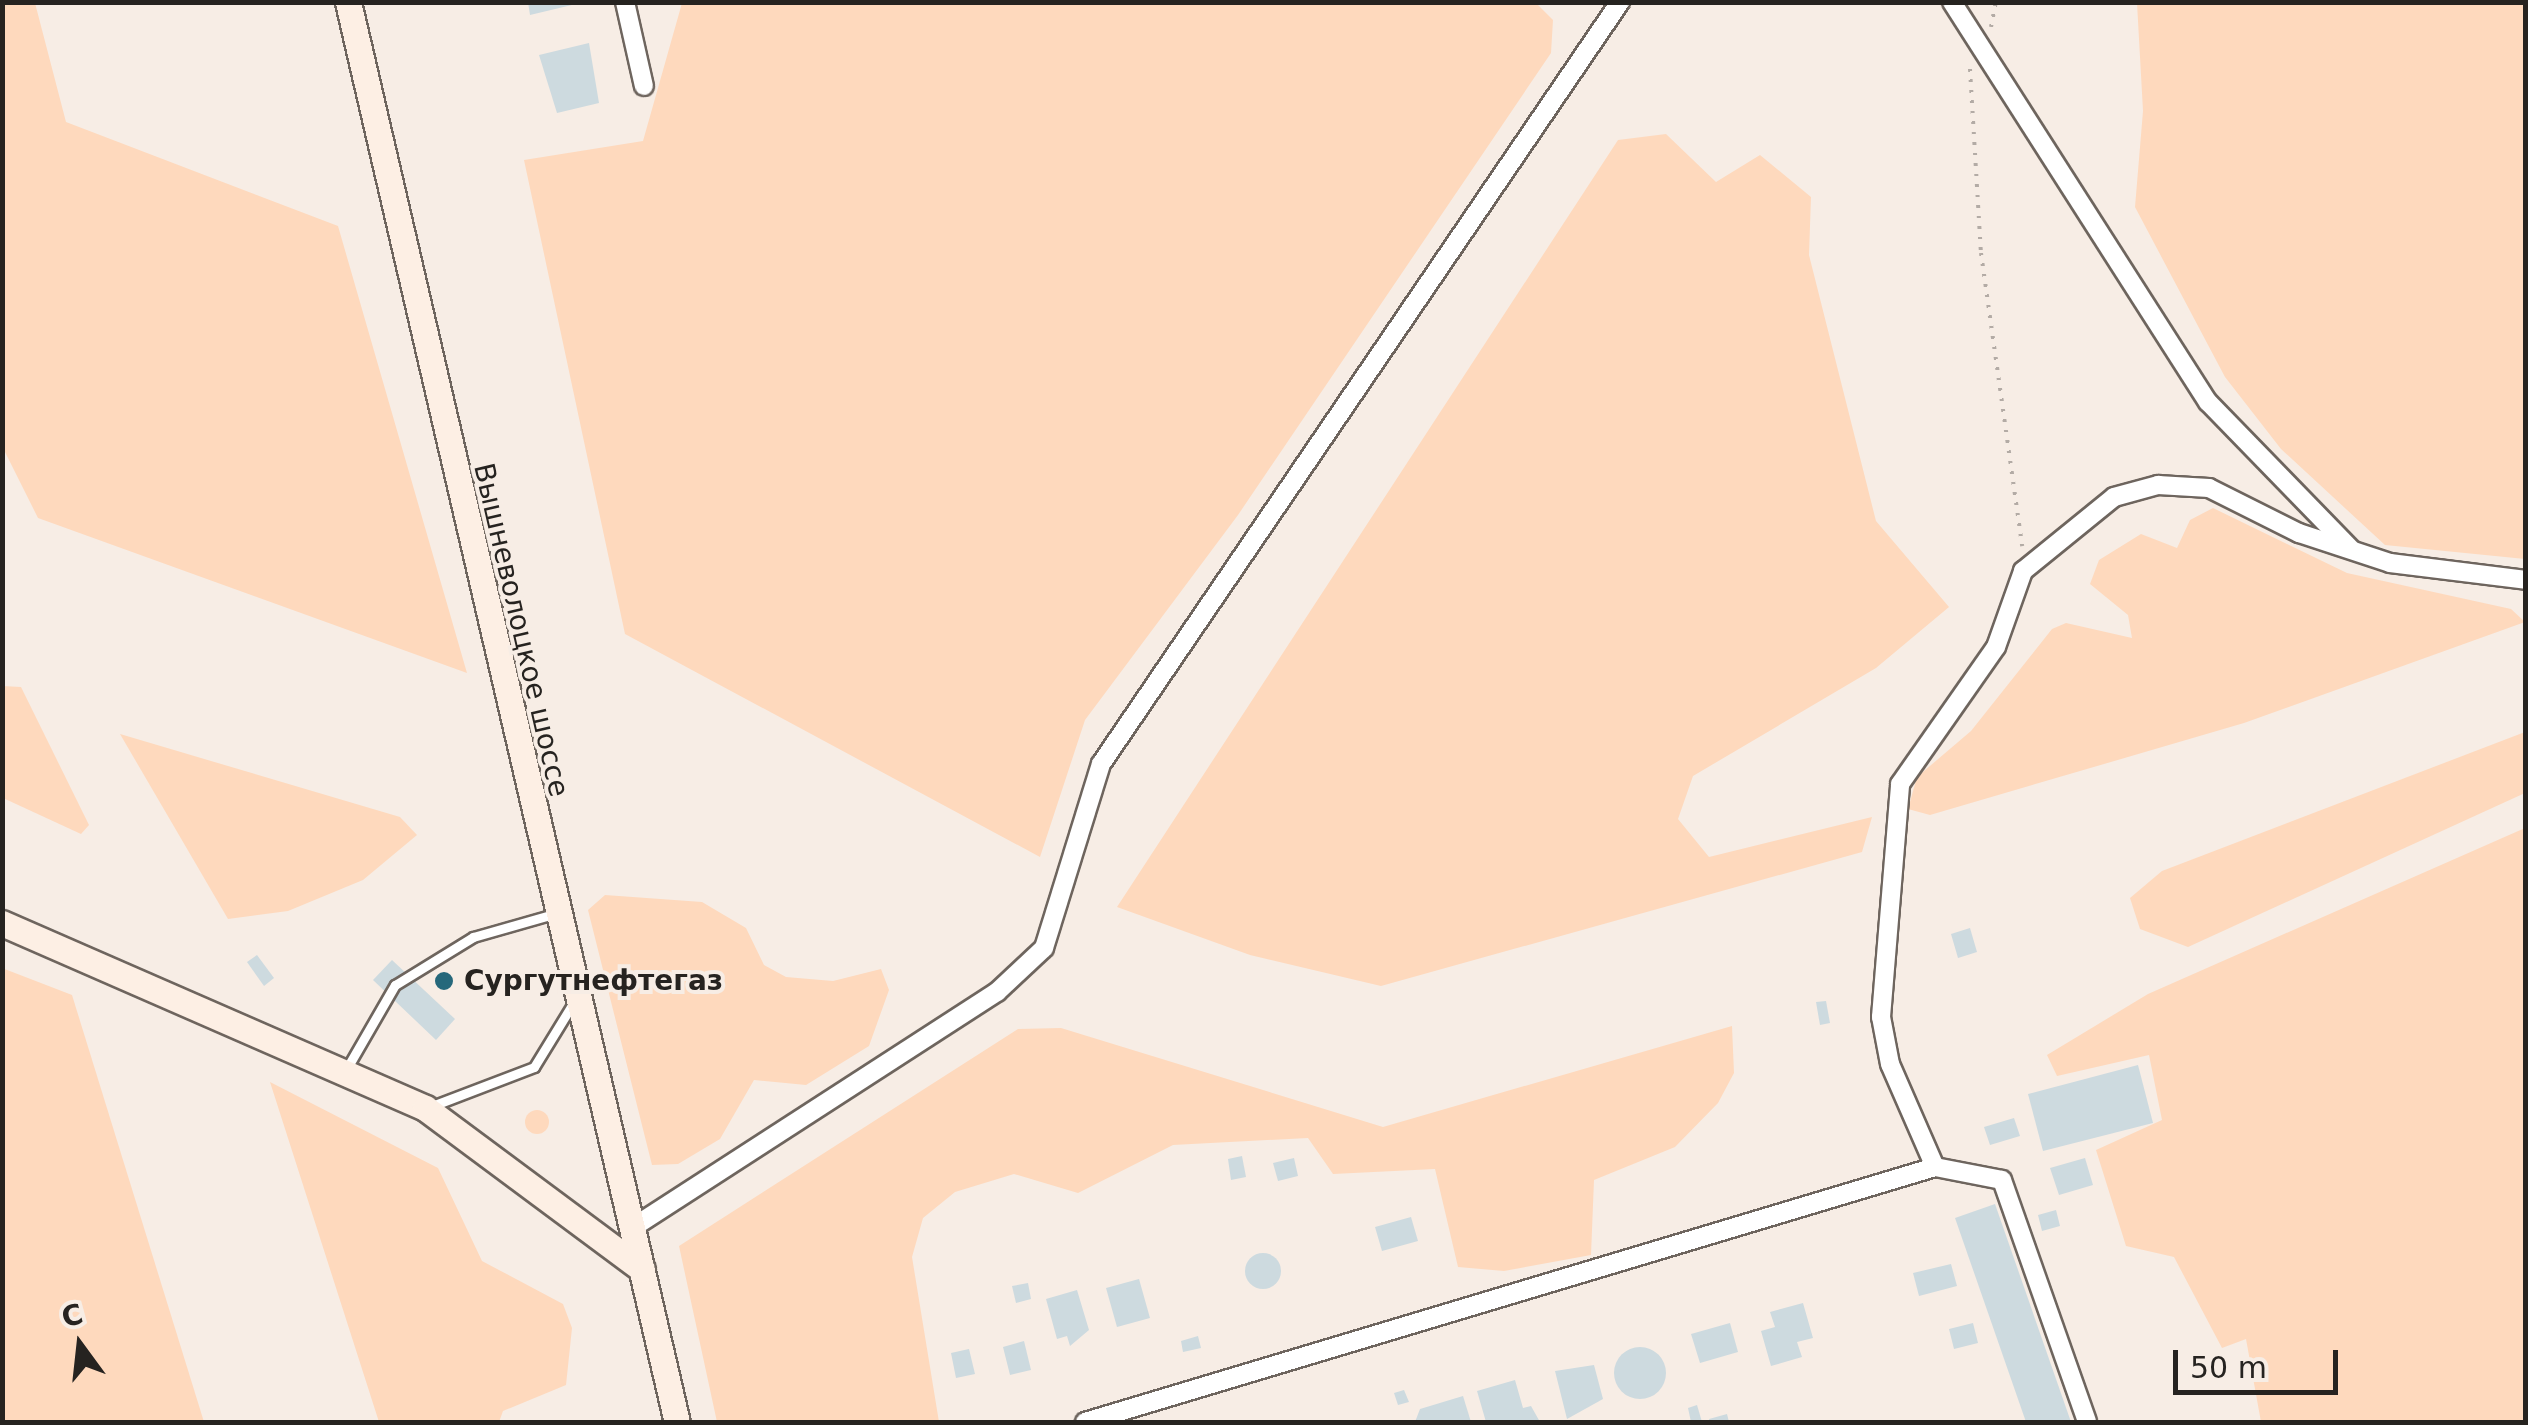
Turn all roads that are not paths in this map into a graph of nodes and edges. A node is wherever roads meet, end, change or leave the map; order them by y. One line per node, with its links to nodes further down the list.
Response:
1 (348, 2): 8 (main road, Вышневолоцкое шоссе)
2 (626, 2): 5 (street)
3 (1620, 2): 14 (street)
4 (1952, 2): 6 (street)
5 (644, 86)
6 (2353, 551): 7 (street); 13 (street)
7 (2526, 580)
8 (554, 914): 10 (main road, Вышневолоцкое шоссе); 11 (lane)
9 (2, 923): 11 (main road)
10 (574, 1000): 12 (lane); 14 (main road, Вышневолоцкое шоссе)
11 (346, 1070): 12 (main road)
12 (424, 1108): 15 (main road)
13 (1935, 1166): 17 (street); 18 (street)
14 (632, 1228): 15 (main road, Вышневолоцкое шоссе)
15 (642, 1269): 16 (main road, Вышневолоцкое шоссе)
16 (677, 1422)
17 (1085, 1422)
18 (2087, 1422)

